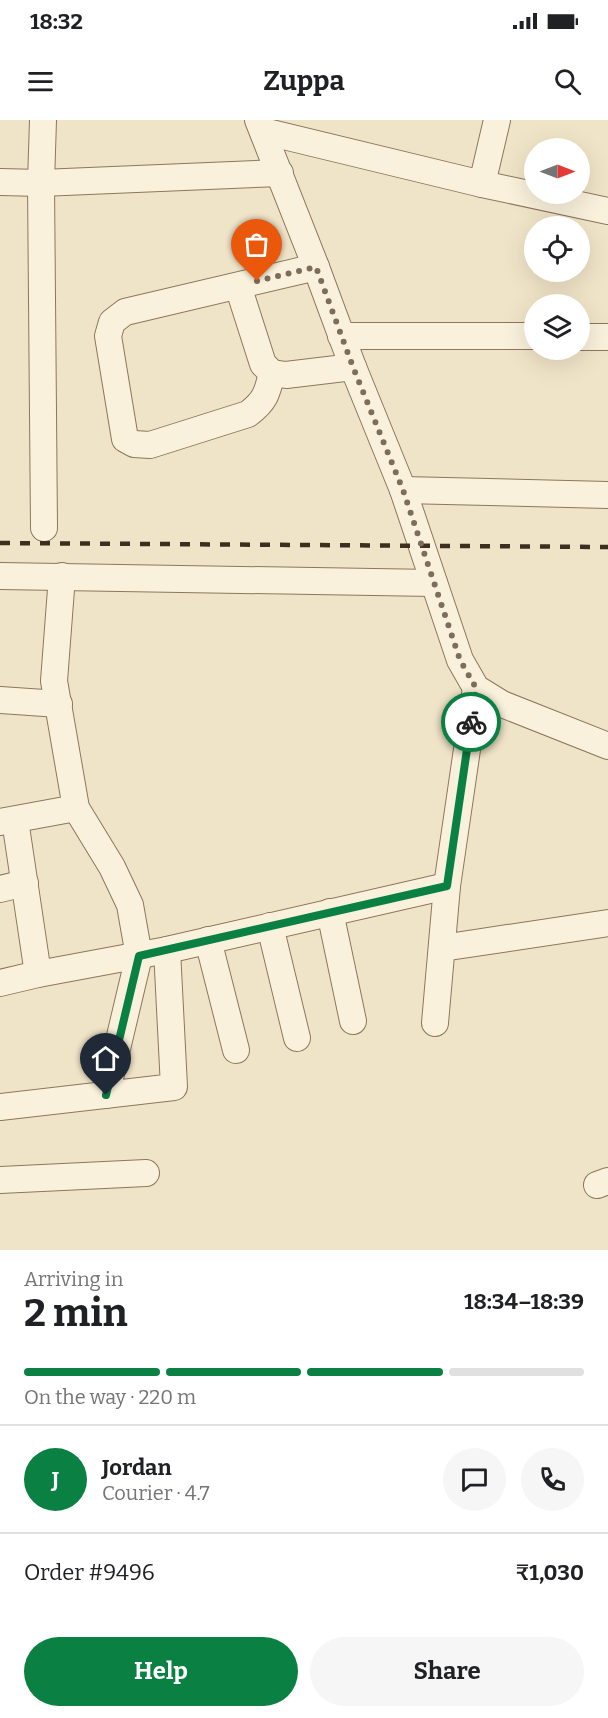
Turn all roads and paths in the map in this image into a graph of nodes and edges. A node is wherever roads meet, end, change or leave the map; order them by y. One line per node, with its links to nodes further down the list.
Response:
1 (43, 120): 6 (street)
2 (497, 120): 7 (street)
3 (261, 126): 4 (street); 7 (street)
4 (280, 173): 6 (street); 9 (street)
5 (0, 182): 6 (street)
6 (41, 183): 19 (street)
7 (482, 184): 8 (street)
8 (608, 211)
9 (316, 267): 10 (street); 11 (street)
10 (238, 286): 16 (street); 16 (street)
11 (341, 336): 12 (street); 15 (street)
12 (524, 336)
13 (590, 336): 14 (street)
14 (608, 337)
15 (353, 367): 16 (street); 17 (street)
16 (272, 374)
17 (403, 490): 18 (street); 22 (street)
18 (608, 495)
19 (44, 528)
20 (0, 576): 21 (street)
21 (62, 576): 22 (street); 25 (street)
22 (435, 583): 23 (street)
23 (476, 688): 26 (street); 30 (street)
24 (0, 700): 25 (street)
25 (58, 704): 27 (street)
26 (608, 746)
27 (76, 808): 28 (street); 38 (street)
28 (8, 821): 29 (street)
29 (25, 883): 31 (street); 39 (street)
30 (447, 886): 32 (street); 36 (street)
31 (0, 889)
32 (330, 912): 34 (street); 41 (street)
33 (608, 923): 36 (street)
34 (270, 926): 35 (street); 43 (street)
35 (208, 940): 37 (street); 44 (street)
36 (442, 948): 42 (street)
37 (168, 950): 38 (street); 45 (street)
38 (139, 956): 39 (street); 45 (street)
39 (38, 974): 40 (street)
40 (0, 983)
41 (353, 1021)
42 (435, 1023)
43 (297, 1038)
44 (236, 1050)
45 (106, 1095): 46 (street)
46 (0, 1107)
47 (146, 1173): 48 (street)
48 (0, 1180)

